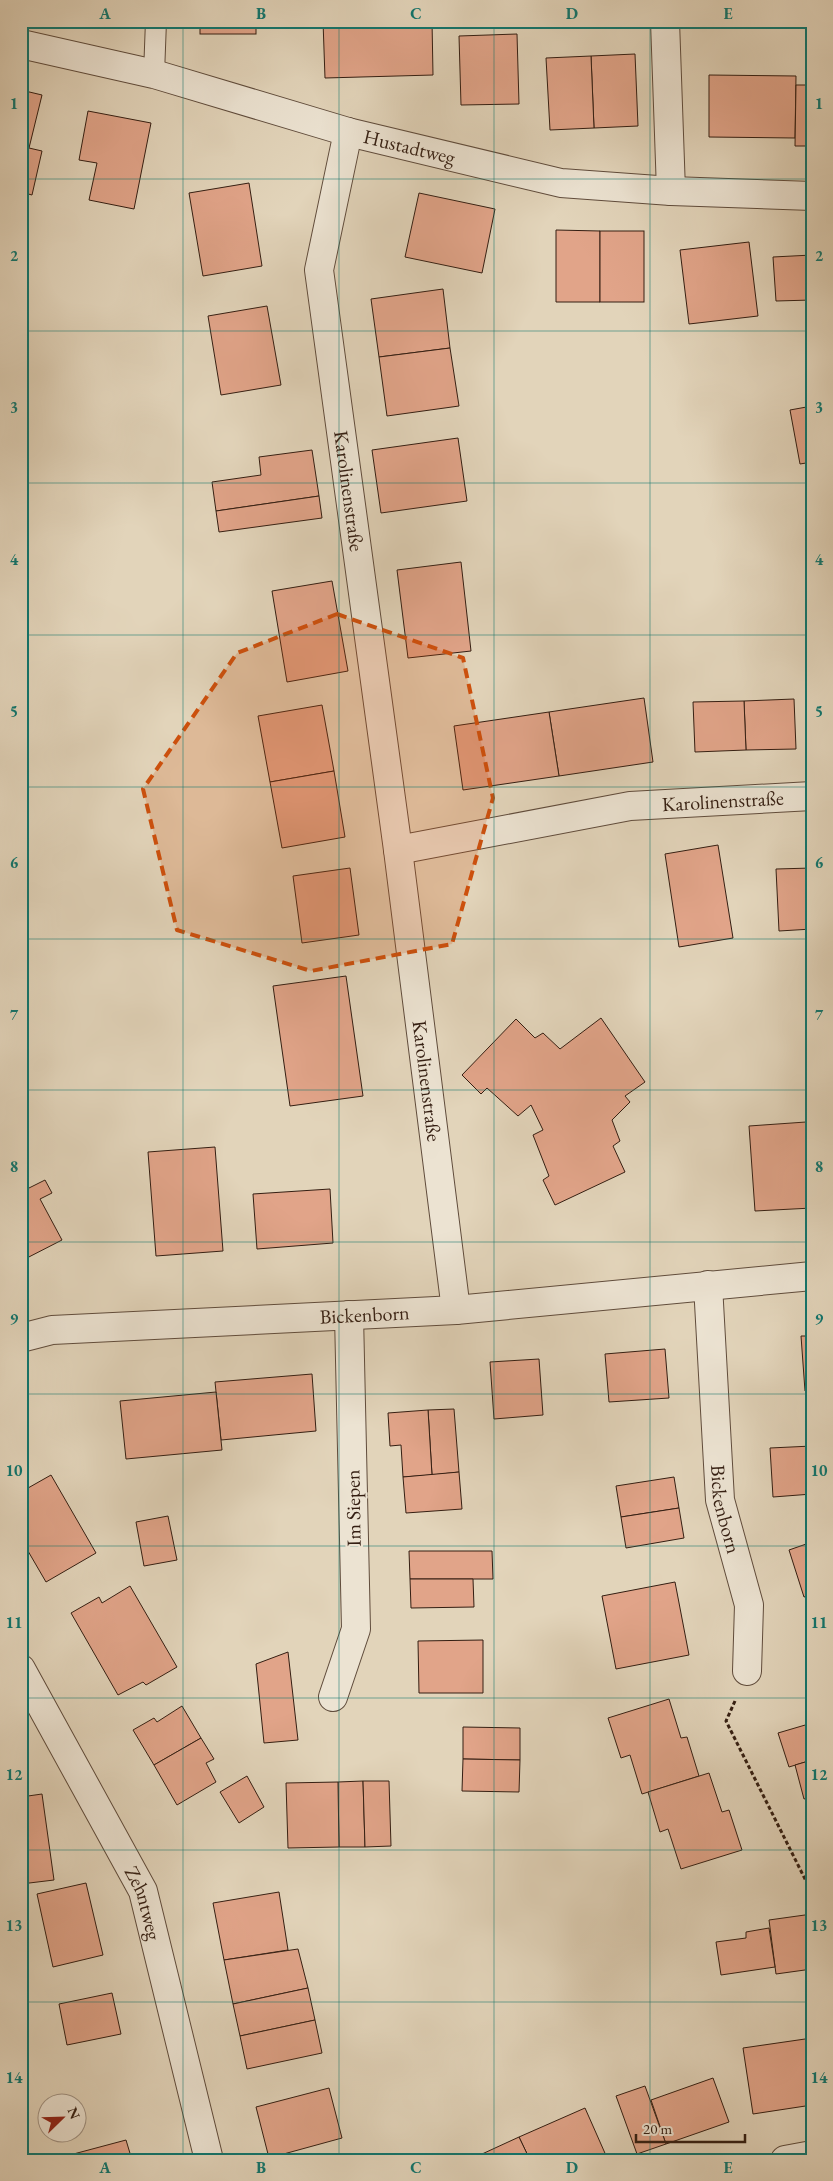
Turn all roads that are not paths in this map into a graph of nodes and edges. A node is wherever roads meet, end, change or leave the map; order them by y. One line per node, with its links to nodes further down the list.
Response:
1 (156, 21): 4 (lane)
2 (666, 21): 6 (street)
3 (21, 44): 4 (street, Hustadtweg)
4 (154, 74): 5 (street, Hustadtweg)
5 (348, 132): 6 (street, Hustadtweg); 9 (street, Karolinenstraße)
6 (671, 190): 7 (street, Hustadtweg)
7 (812, 196)
8 (812, 796): 9 (street, Karolinenstraße)
9 (398, 850): 12 (street, Karolinenstraße)
10 (812, 1276): 11 (street, Bickenborn)
11 (708, 1285): 12 (street, Bickenborn); 16 (street, Bickenborn)
12 (456, 1310): 13 (street, Bickenborn)
13 (349, 1315): 14 (street, Bickenborn); 17 (street, Im Siepen)
14 (21, 1338)
15 (21, 1669): 19 (street, Zehntweg)
16 (747, 1671)
17 (333, 1697)
18 (812, 2156): 20 (street)
19 (209, 2160)
20 (785, 2160)

